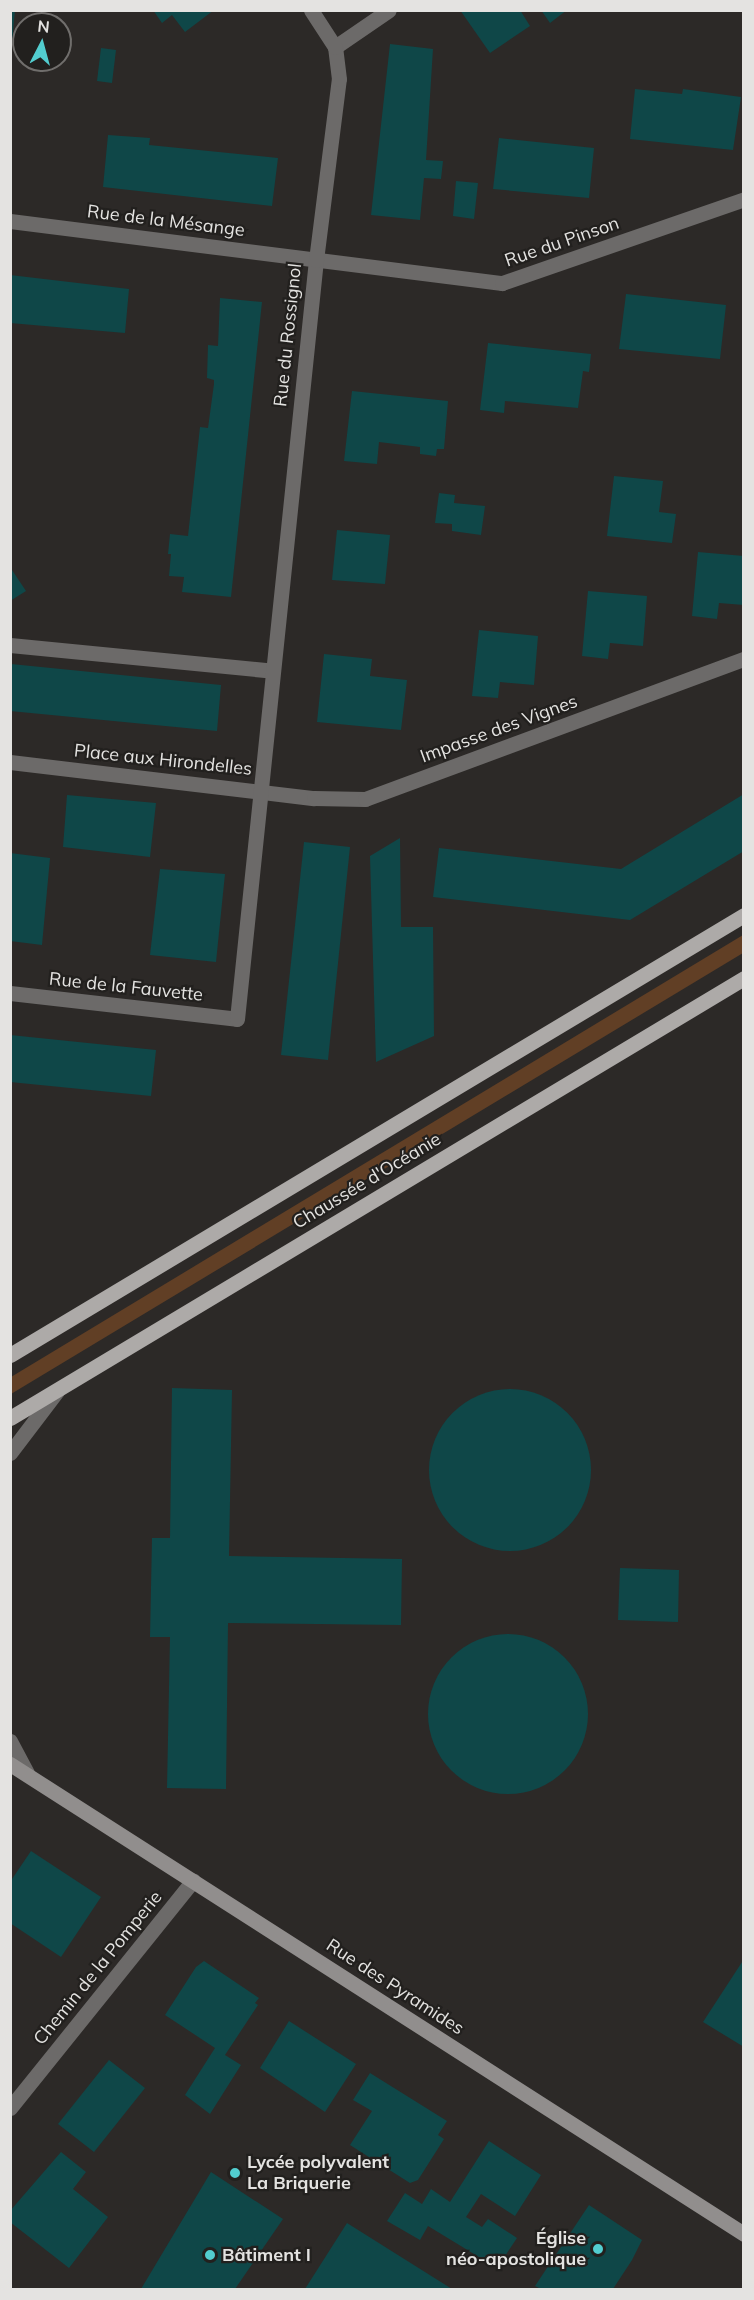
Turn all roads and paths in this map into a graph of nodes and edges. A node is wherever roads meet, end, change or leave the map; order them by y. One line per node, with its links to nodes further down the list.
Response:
1 (312, 10): 3 (street, Rue du Rossignol)
2 (389, 10): 3 (street)
3 (335, 47): 6 (street, Rue du Rossignol)
4 (744, 199): 6 (street, Rue du Pinson)
5 (10, 221): 6 (street, Rue de la Mésange)
6 (316, 260): 9 (street, Rue du Rossignol)
7 (10, 645): 9 (street)
8 (744, 659): 11 (street, Impasse des Vignes)
9 (273, 671): 11 (street, Rue du Rossignol)
10 (10, 762): 11 (street, Place aux Hirondelles)
11 (263, 791): 15 (street, Place aux Hirondelles)
12 (744, 915): 16 (main road, Chaussée d'Océanie)
13 (744, 978): 17 (main road, Chaussée d'Océanie)
14 (10, 993): 15 (street, Rue de la Fauvette)
15 (237, 1019)
16 (10, 1355)
17 (58, 1390): 18 (main road, Chaussée d'Océanie); 19 (street)
18 (10, 1418)
19 (10, 1453)
20 (10, 1741): 22 (street, Rue des Pyramides)
21 (10, 1764): 22 (street, Rue des Pyramides)
22 (27, 1773): 23 (street, Rue des Pyramides)
23 (192, 1880): 24 (street, Chemin de la Pomperie); 25 (street, Rue des Pyramides)
24 (10, 2108)
25 (744, 2234)

